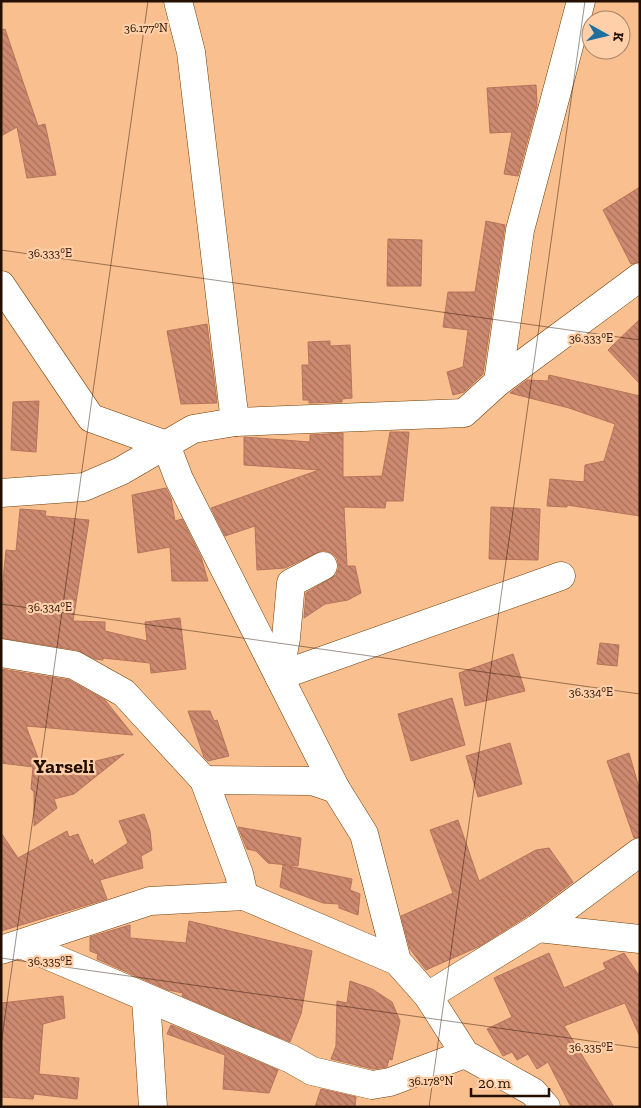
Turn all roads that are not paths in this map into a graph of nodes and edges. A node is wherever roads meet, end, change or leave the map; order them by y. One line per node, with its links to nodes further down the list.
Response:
1 (178, 1): 6 (street)
2 (581, 1): 5 (street)
3 (640, 277): 5 (street)
4 (1, 285): 7 (street)
5 (498, 382): 6 (street)
6 (235, 422): 7 (street)
7 (166, 445): 8 (street); 12 (street)
8 (1, 493)
9 (323, 566): 12 (street)
10 (560, 576): 12 (street)
11 (1, 653): 13 (street)
12 (279, 676): 14 (street)
13 (204, 780): 14 (street); 16 (street)
14 (336, 789): 20 (street)
15 (640, 852): 17 (street)
16 (244, 896): 19 (street); 20 (street)
17 (538, 928): 18 (street); 21 (street)
18 (640, 939)
19 (11, 947): 22 (street)
20 (397, 962): 21 (street)
21 (428, 996): 23 (street)
22 (146, 998): 24 (street); 25 (street)
23 (464, 1054): 24 (street); 26 (street)
24 (370, 1096)
25 (154, 1107)
26 (546, 1107)

